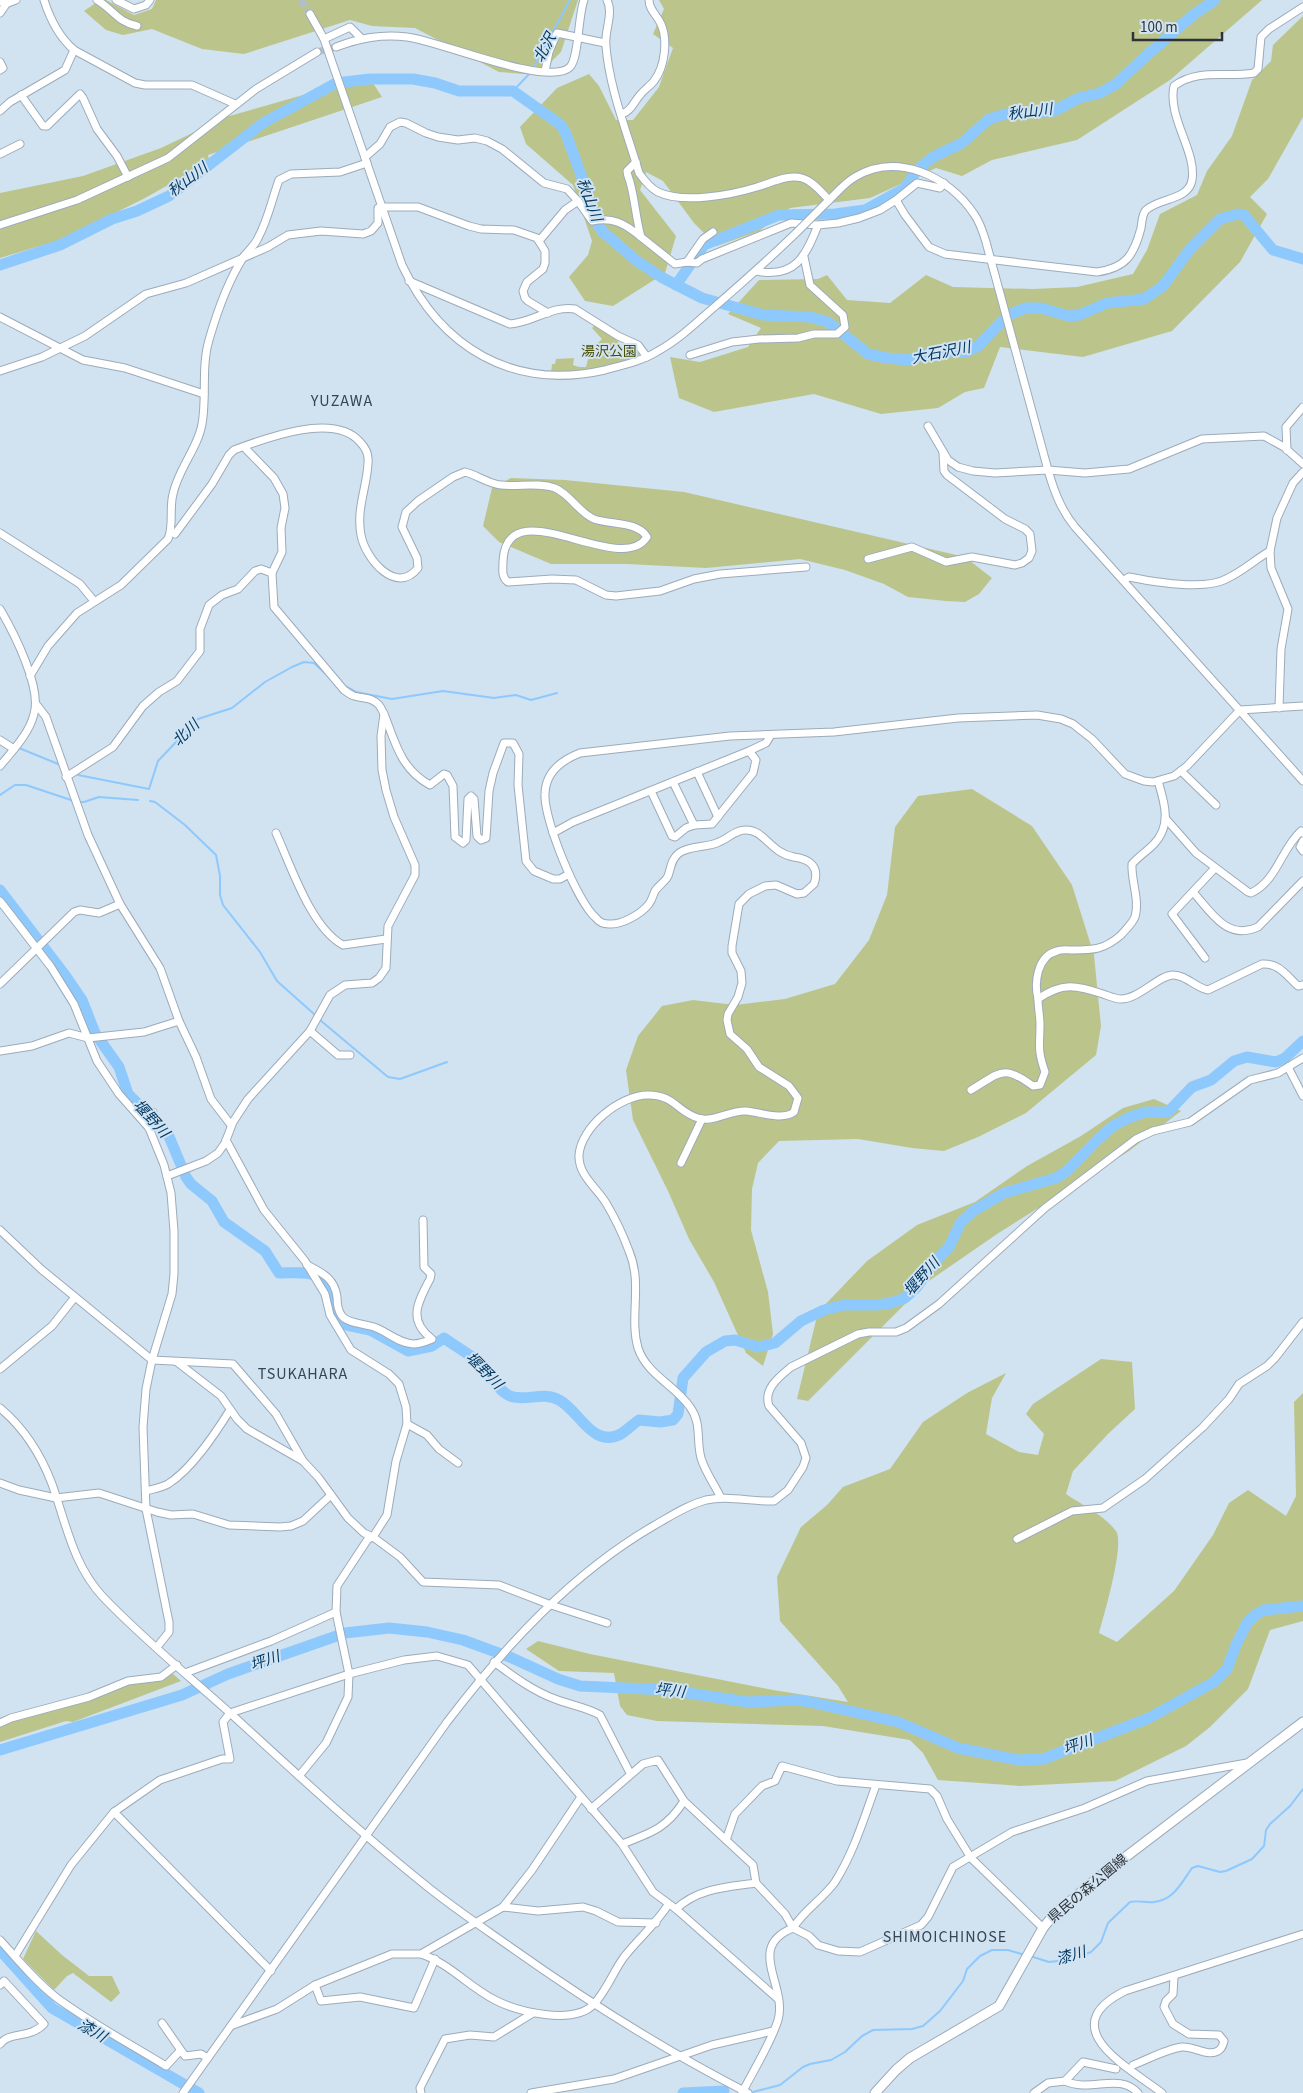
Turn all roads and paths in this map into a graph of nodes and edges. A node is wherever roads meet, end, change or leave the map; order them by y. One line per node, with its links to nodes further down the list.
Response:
1 (16, 0): 9 (street)
2 (44, 0): 19 (street)
3 (97, 0): 13 (street)
4 (116, 0): 5 (street)
5 (150, 0)
6 (584, 0): 15 (street)
7 (607, 0): 17 (street)
8 (649, 0): 27 (street)
9 (3, 2): 11 (street)
10 (1303, 7): 45 (street)
11 (0, 13)
12 (310, 14): 16 (street)
13 (137, 26)
14 (361, 38): 16 (street); 18 (street); 23 (street)
15 (577, 38): 17 (street); 23 (street); 23 (street)
16 (324, 39): 30 (street)
17 (605, 43): 27 (street)
18 (336, 46)
19 (74, 50): 24 (street); 25 (street)
20 (317, 52): 25 (street)
21 (0, 62): 22 (street)
22 (0, 70)
23 (541, 70)
24 (21, 95): 26 (street); 32 (street)
25 (235, 104): 32 (street)
26 (0, 111)
27 (622, 114): 31 (street)
28 (20, 144): 29 (street)
29 (0, 154)
30 (366, 160): 35 (street); 37 (street); 43 (street)
31 (636, 162): 36 (street); 41 (street)
32 (128, 176): 38 (street)
33 (944, 183): 34 (street); 36 (street); 45 (street)
34 (896, 200): 39 (street); 45 (street)
35 (578, 201): 41 (street); 42 (street)
36 (828, 201): 47 (street, bridge)
37 (382, 207): 42 (street); 43 (street); 48 (street)
38 (0, 225)
39 (818, 225): 44 (street); 46 (street)
40 (713, 232): 46 (street)
41 (641, 237): 46 (street)
42 (539, 241): 49 (street)
43 (245, 256): 51 (street); 55 (street)
44 (804, 257): 47 (street); 52 (street)
45 (992, 259): 62 (street)
46 (687, 262)
47 (756, 271): 53 (street)
48 (409, 281): 49 (street); 53 (street)
49 (548, 313): 53 (street)
50 (0, 318): 51 (street)
51 (59, 348): 54 (street); 55 (street)
52 (690, 355)
53 (646, 356)
54 (0, 371)
55 (204, 394): 71 (street)
56 (1303, 407): 59 (street)
57 (928, 426): 60 (street)
58 (244, 447): 65 (street); 68 (street); 69 (street)
59 (1287, 450): 61 (street); 62 (street)
60 (943, 453): 62 (street); 67 (street)
61 (1303, 464)
62 (1048, 470): 70 (street)
63 (1303, 472): 66 (street)
64 (0, 533): 71 (street)
65 (175, 534)
66 (1270, 551): 70 (street); 76 (street)
67 (868, 559)
68 (806, 567)
69 (272, 573): 78 (street); 86 (street)
70 (1124, 580): 77 (street)
71 (94, 602): 73 (street)
72 (0, 609): 73 (street)
73 (30, 676): 74 (street)
74 (36, 704): 81 (street); 86 (street)
75 (1303, 706): 76 (street)
76 (1279, 708): 77 (street)
77 (1240, 710): 84 (street); 89 (street)
78 (384, 713): 101 (street); 106 (street)
79 (771, 735): 82 (street); 87 (street); 96 (street)
80 (0, 740): 81 (street)
81 (14, 749): 83 (street)
82 (749, 752): 85 (street); 92 (street)
83 (0, 766)
84 (1182, 771): 87 (street); 91 (street)
85 (697, 772): 88 (street); 92 (street)
86 (66, 777): 105 (street)
87 (1158, 781): 93 (street)
88 (673, 782): 90 (street); 94 (street)
89 (1303, 782)
90 (651, 790): 94 (street); 96 (street)
91 (1216, 805)
92 (718, 817): 94 (street)
93 (1166, 819): 100 (street); 111 (street)
94 (694, 825)
95 (276, 833): 106 (street)
96 (554, 833): 101 (street)
97 (1303, 833): 100 (street)
98 (1303, 841): 99 (street)
99 (1303, 851)
100 (1215, 868): 103 (street)
101 (569, 874): 122 (street)
102 (1303, 881): 103 (street)
103 (1193, 892): 108 (street)
104 (0, 901): 107 (street)
105 (120, 904): 107 (street); 112 (street)
106 (386, 939): 113 (street)
107 (38, 949): 109 (street); 114 (street)
108 (1204, 958)
109 (0, 984)
110 (1303, 985): 111 (street)
111 (1038, 999): 119 (street)
112 (179, 1021): 114 (street); 123 (street)
113 (310, 1031): 116 (street); 123 (street)
114 (88, 1038): 115 (street); 124 (street)
115 (0, 1050)
116 (350, 1055)
117 (1303, 1058): 118 (street)
118 (1288, 1067): 120 (street); 147 (street)
119 (971, 1090)
120 (1303, 1096)
121 (153, 1112): 124 (street)
122 (702, 1119): 126 (street); 147 (street)
123 (232, 1125): 125 (street)
124 (149, 1128): 127 (street)
125 (226, 1140): 127 (street); 130 (street)
126 (681, 1164)
127 (167, 1176): 135 (street)
128 (423, 1220): 131 (street)
129 (0, 1230): 132 (street)
130 (308, 1266): 131 (street); 133 (street)
131 (335, 1288): 133 (street)
132 (75, 1297): 135 (street); 137 (street)
133 (328, 1301): 140 (street)
134 (1303, 1322): 150 (street)
135 (152, 1360): 136 (street); 144 (street)
136 (176, 1361): 139 (street); 141 (street)
137 (0, 1368)
138 (0, 1408): 146 (street)
139 (230, 1410): 141 (street); 144 (street)
140 (408, 1424): 142 (street); 149 (street)
141 (303, 1461): 145 (street)
142 (458, 1463)
143 (0, 1483): 146 (street)
144 (146, 1491): 148 (street)
145 (331, 1495): 148 (street); 149 (street)
146 (56, 1498): 148 (street); 154 (street)
147 (722, 1498): 151 (street)
148 (146, 1509): 154 (street)
149 (373, 1536): 151 (street); 152 (street)
150 (1017, 1539)
151 (551, 1605): 153 (street); 155 (street)
152 (336, 1612): 157 (street); 158 (street)
153 (607, 1623)
154 (157, 1647): 156 (street)
155 (497, 1659): 159 (street); 164 (street)
156 (177, 1665): 157 (street); 161 (street)
157 (185, 1673): 160 (street)
158 (349, 1674): 159 (street); 160 (street); 165 (street)
159 (480, 1679): 167 (street); 171 (street)
160 (230, 1713): 165 (street); 170 (street)
161 (0, 1722)
162 (1303, 1722): 163 (main road, 県民の森公園線)
163 (1248, 1763): 174 (street); 182 (main road, 県民の森公園線)
164 (630, 1774): 168 (street); 169 (street)
165 (299, 1776): 171 (street)
166 (876, 1785): 172 (street); 174 (street); 181 (street)
167 (581, 1797): 169 (street); 177 (street)
168 (684, 1801): 172 (street); 173 (street)
169 (591, 1809): 173 (street)
170 (114, 1812): 186 (street); 188 (street)
171 (366, 1834): 179 (street); 188 (street)
172 (726, 1840): 175 (street)
173 (622, 1844): 176 (street)
174 (971, 1858): 181 (street); 182 (street)
175 (756, 1884): 178 (street); 181 (street)
176 (668, 1905): 178 (street); 180 (street)
177 (503, 1907): 179 (street); 180 (street)
178 (676, 1909): 192 (street)
179 (477, 1923): 185 (street); 193 (street)
180 (656, 1924): 193 (street)
181 (793, 1928): 192 (street)
182 (1041, 1932): 209 (main road, 県民の森公園線)
183 (1303, 1934): 189 (street)
184 (0, 1940): 186 (street)
185 (421, 1954): 187 (street); 191 (street)
186 (15, 1956): 199 (street)
187 (435, 1959): 191 (street); 194 (street)
188 (271, 1971): 196 (street)
189 (1174, 1977): 202 (street); 212 (street)
190 (1, 1981): 198 (street)
191 (315, 1985): 196 (street)
192 (778, 1999): 197 (street)
193 (594, 2004): 194 (street); 200 (street)
194 (533, 2013): 207 (street)
195 (162, 2023): 199 (street)
196 (232, 2025): 201 (street)
197 (773, 2031): 200 (street); 205 (street)
198 (0, 2044)
199 (180, 2051): 201 (street)
200 (680, 2056): 205 (street); 208 (street)
201 (208, 2058): 206 (street)
202 (1133, 2065)
203 (1116, 2069): 204 (street)
204 (1065, 2081): 210 (street); 211 (street)
205 (744, 2092)
206 (183, 2093)
207 (421, 2093)
208 (531, 2093)
209 (875, 2093)
210 (1034, 2093)
211 (1138, 2093)
212 (1162, 2093)

